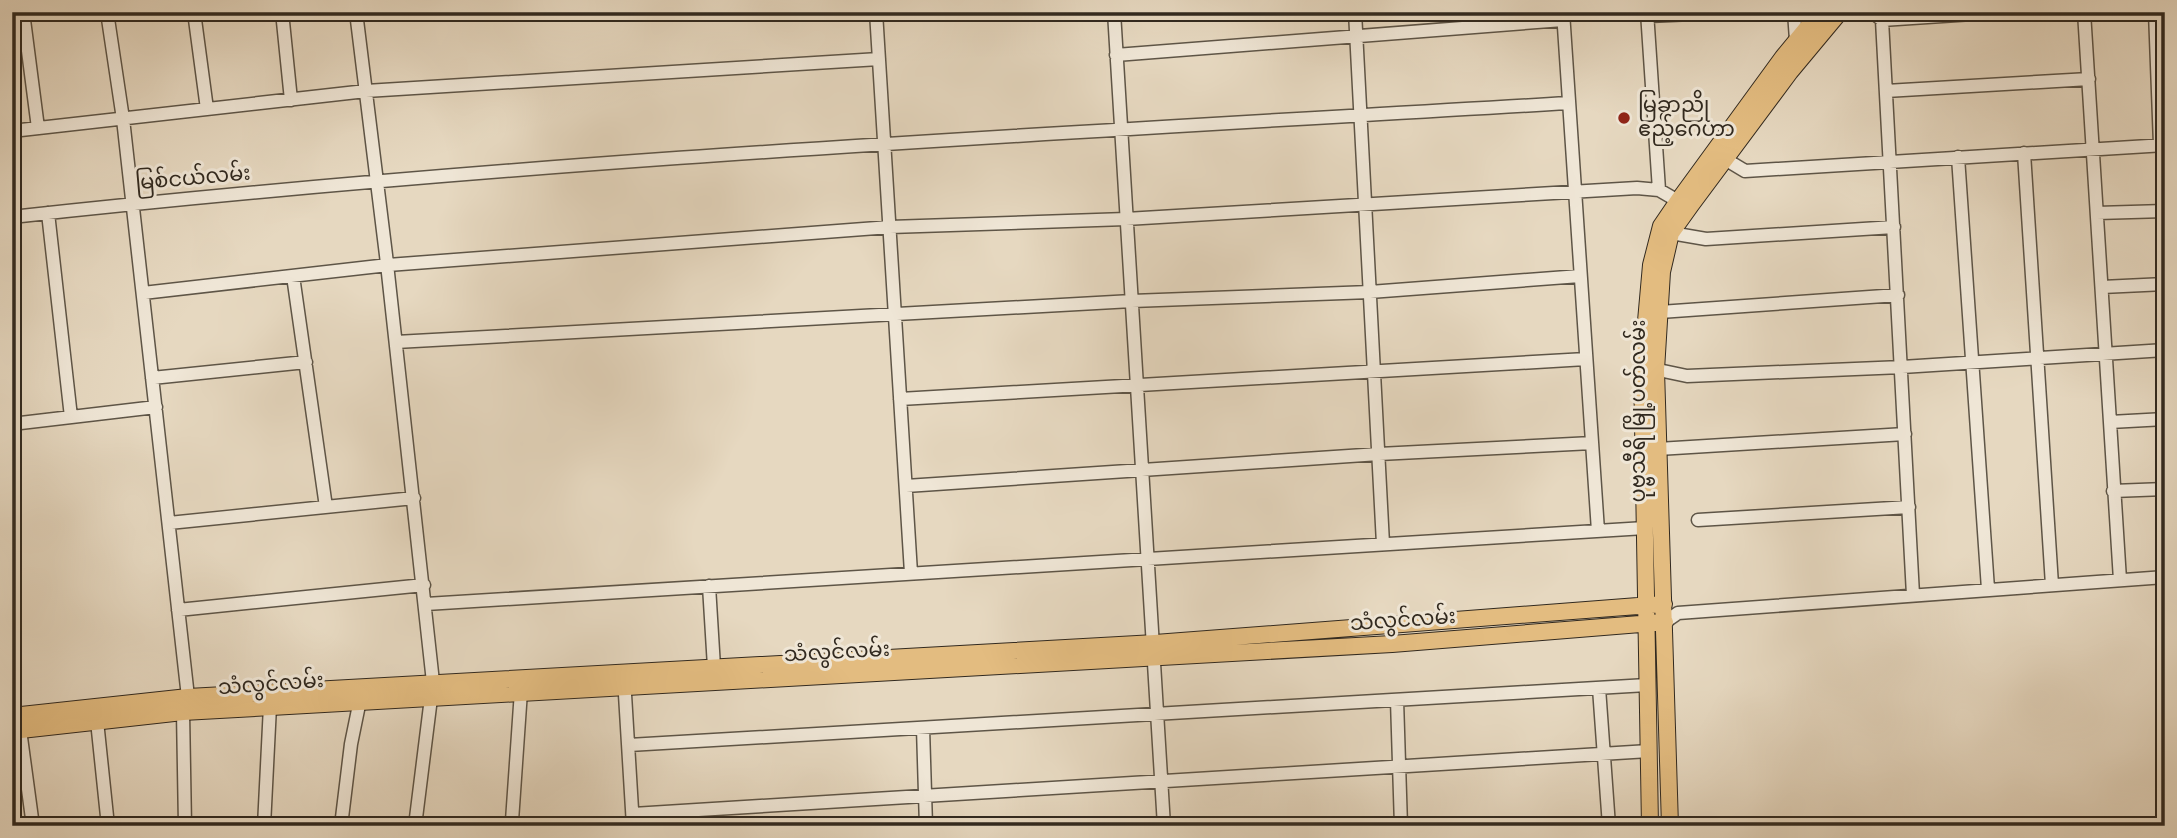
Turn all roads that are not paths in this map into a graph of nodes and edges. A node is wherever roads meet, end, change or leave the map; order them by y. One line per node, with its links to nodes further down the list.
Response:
1 (23, 12): 21 (street)
2 (107, 12): 33 (street)
3 (194, 12): 31 (street)
4 (282, 12): 29 (street)
5 (356, 12): 27 (street)
6 (876, 12): 24 (street)
7 (1114, 12): 23 (street)
8 (1355, 12): 19 (street)
9 (1738, 12): 16 (street)
10 (1794, 12): 20 (street)
11 (1820, 12): 20 (main road, ပုဗ္ဗသီရိ မြို့ပတ်လမ်း)
12 (1840, 12): 25 (main road, ပုဗ္ဗသီရိ မြို့ပတ်လမ်း)
13 (2003, 12): 18 (street)
14 (2084, 12): 26 (street)
15 (2155, 12): 38 (street)
16 (1647, 14): 45 (street)
17 (1563, 16): 19 (street); 30 (street)
18 (1877, 16): 28 (street)
19 (1356, 34): 23 (street); 32 (street)
20 (1796, 40): 25 (main road, ပုဗ္ဗသီရိ မြို့ပတ်လမ်း)
21 (28, 49): 22 (street); 34 (street)
22 (12, 51)
23 (1116, 55): 35 (street)
24 (879, 59): 27 (street); 37 (street)
25 (1789, 61): 42 (main road, ပုဗ္ဗသီရိ မြို့ပတ်လမ်း); 47 (main road, ပုဗ္ဗသီရိ မြို့ပတ်လမ်း)
26 (2088, 79): 28 (street); 39 (street)
27 (366, 91): 29 (street); 44 (street)
28 (1886, 91): 43 (street)
29 (291, 100): 31 (street)
30 (1569, 103): 32 (street, မြစ်ငယ်လမ်း); 46 (street)
31 (207, 109): 33 (street)
32 (1360, 115): 35 (street, မြစ်ငယ်လမ်း); 49 (street)
33 (123, 119): 34 (street); 48 (street)
34 (38, 128): 36 (street)
35 (1121, 129): 37 (street, မြစ်ငယ်လမ်း); 54 (street)
36 (12, 131)
37 (885, 144): 44 (street, မြစ်ငယ်လမ်း); 55 (street)
38 (2162, 145): 39 (street)
39 (2093, 149): 40 (street); 52 (street)
40 (2024, 153): 41 (street); 72 (street)
41 (1958, 157): 43 (street); 75 (street)
42 (1725, 159): 43 (street); 57 (main road, ပုဗ္ဗသီရိ မြို့ပတ်လမ်း)
43 (1890, 163): 56 (street)
44 (377, 181): 48 (street, မြစ်ငယ်လမ်း); 58 (street)
45 (1659, 190): 46 (street); 47 (street)
46 (1575, 191): 49 (street); 60 (street)
47 (1678, 201): 76 (main road, ပုဗ္ဗသီရိ မြို့ပတ်လမ်း)
48 (133, 204): 51 (street, မြစ်ငယ်လမ်း); 64 (street)
49 (1365, 205): 54 (street); 63 (street)
50 (2165, 211): 52 (street)
51 (48, 213): 53 (street, မြစ်ငယ်လမ်း); 83 (street)
52 (2097, 213): 62 (street)
53 (12, 217)
54 (1126, 219): 55 (street); 66 (street)
55 (890, 227): 58 (street); 68 (street)
56 (1894, 227): 57 (street); 65 (street)
57 (1671, 233): 67 (main road, ပုဗ္ဗသီရိ မြို့ပတ်လမ်း)
58 (387, 265): 59 (street); 69 (street)
59 (293, 276): 64 (street); 74 (street)
60 (1580, 276): 63 (street); 73 (street)
61 (2165, 284): 62 (street)
62 (2102, 287): 71 (street)
63 (1370, 292): 66 (street); 78 (street)
64 (143, 293): 79 (street)
65 (1898, 295): 67 (street); 77 (street)
66 (1132, 301): 68 (street); 80 (street)
67 (1660, 313): 76 (main road, ပုဗ္ဗသီရိ မြို့ပတ်လမ်း)
68 (895, 314): 69 (street); 81 (street)
69 (397, 342): 95 (street)
70 (2165, 350): 71 (street)
71 (2107, 354): 72 (street); 85 (street)
72 (2037, 358): 75 (street); 108 (street)
73 (1586, 359): 78 (street); 88 (street)
74 (306, 362): 79 (street); 96 (street)
75 (1971, 363): 77 (street); 110 (street)
76 (1649, 368): 77 (street); 89 (main road, ပုဗ္ဗသီရိ မြို့ပတ်လမ်း); 100 (main road, ပုဗ္ဗသီရိ မြို့ပတ်လမ်း)
77 (1902, 368): 87 (street)
78 (1374, 373): 80 (street); 90 (street)
79 (152, 378): 82 (street)
80 (1137, 388): 81 (street); 91 (street)
81 (900, 400): 92 (street)
82 (156, 407): 83 (street); 99 (street)
83 (71, 417): 86 (street)
84 (2165, 419): 85 (street)
85 (2110, 422): 94 (street)
86 (12, 425)
87 (1905, 434): 89 (street); 97 (street)
88 (1592, 443): 90 (street); 101 (street)
89 (1658, 449): 115 (main road, ပုဗ္ဗသီရိ မြို့ပတ်လမ်း)
90 (1379, 454): 91 (street); 102 (street)
91 (1142, 472): 92 (street); 103 (street)
92 (906, 486): 104 (street)
93 (2165, 489): 94 (street)
94 (2113, 491): 106 (street)
95 (414, 498): 96 (street); 107 (street)
96 (326, 507): 99 (street)
97 (1909, 507): 98 (street); 111 (street)
98 (1698, 520)
99 (169, 523): 114 (street)
100 (1644, 528): 101 (street); 113 (main road, ပုဗ္ဗသီရိ မြို့ပတ်လမ်း)
101 (1598, 531): 102 (street)
102 (1383, 544): 103 (street)
103 (1148, 558): 104 (street); 117 (street)
104 (911, 573): 109 (street)
105 (2165, 577): 106 (street)
106 (2120, 580): 108 (street)
107 (424, 585): 112 (street); 114 (street)
108 (2052, 585): 110 (street)
109 (709, 586): 112 (street); 118 (street)
110 (1988, 589): 111 (street)
111 (1913, 595): 115 (street)
112 (426, 604): 122 (street)
113 (1646, 604): 115 (main road, သံလွင်လမ်း); 116 (main road, ပုဗ္ဗသီရိ မြို့ပတ်လမ်း); 117 (main road, သံလွင်လမ်း)
114 (178, 610): 126 (street)
115 (1669, 613): 116 (main road, သံလွင်လမ်း); 152 (main road, ပုဗ္ဗသီရိ မြို့ပတ်လမ်း)
116 (1646, 622): 117 (main road, သံလွင်လမ်း); 120 (main road, ပုဗ္ဗသီရိ မြို့ပတ်လမ်း)
117 (1155, 650): 118 (main road, သံလွင်လမ်း); 119 (main road, သံလွင်လမ်း); 128 (street)
118 (714, 667): 119 (main road, သံလွင်လမ်း)
119 (624, 678): 122 (main road, သံလွင်လမ်း); 123 (main road, သံလွင်လမ်း); 132 (street)
120 (1647, 685): 121 (street); 133 (main road, ပုဗ္ဗသီရိ မြို့ပတ်လမ်း)
121 (1600, 688): 125 (street); 134 (street)
122 (432, 689): 123 (main road, သံလွင်လမ်း); 124 (main road, သံလွင်လမ်း); 126 (main road, သံလွင်လမ်း); 146 (street)
123 (521, 691): 139 (street)
124 (360, 700): 127 (main road, သံလွင်လမ်း); 145 (street)
125 (1397, 700): 128 (street); 135 (street)
126 (186, 705): 127 (main road, သံလွင်လမ်း); 129 (main road, သံလွင်လမ်း); 130 (main road, သံလွင်လမ်း); 143 (street)
127 (270, 706): 144 (street)
128 (1158, 714): 131 (street); 136 (street)
129 (97, 721): 130 (main road, သံလွင်လမ်း); 142 (street)
130 (15, 726): 141 (street)
131 (923, 728): 132 (street); 137 (street)
132 (629, 745): 138 (street)
133 (1649, 751): 134 (street); 151 (main road, ပုဗ္ဗသီရိ မြို့ပတ်လမ်း)
134 (1604, 754): 135 (street); 140 (street)
135 (1398, 766): 136 (street); 149 (street)
136 (1161, 781): 137 (street); 148 (street)
137 (923, 796): 138 (street); 147 (street)
138 (633, 820)
139 (512, 821)
140 (1609, 825): 150 (street)
141 (33, 826)
142 (108, 826)
143 (185, 826)
144 (264, 826)
145 (341, 826)
146 (415, 826)
147 (926, 826)
148 (1164, 826)
149 (1401, 826)
150 (1569, 826)
151 (1650, 826)
152 (1670, 826)

